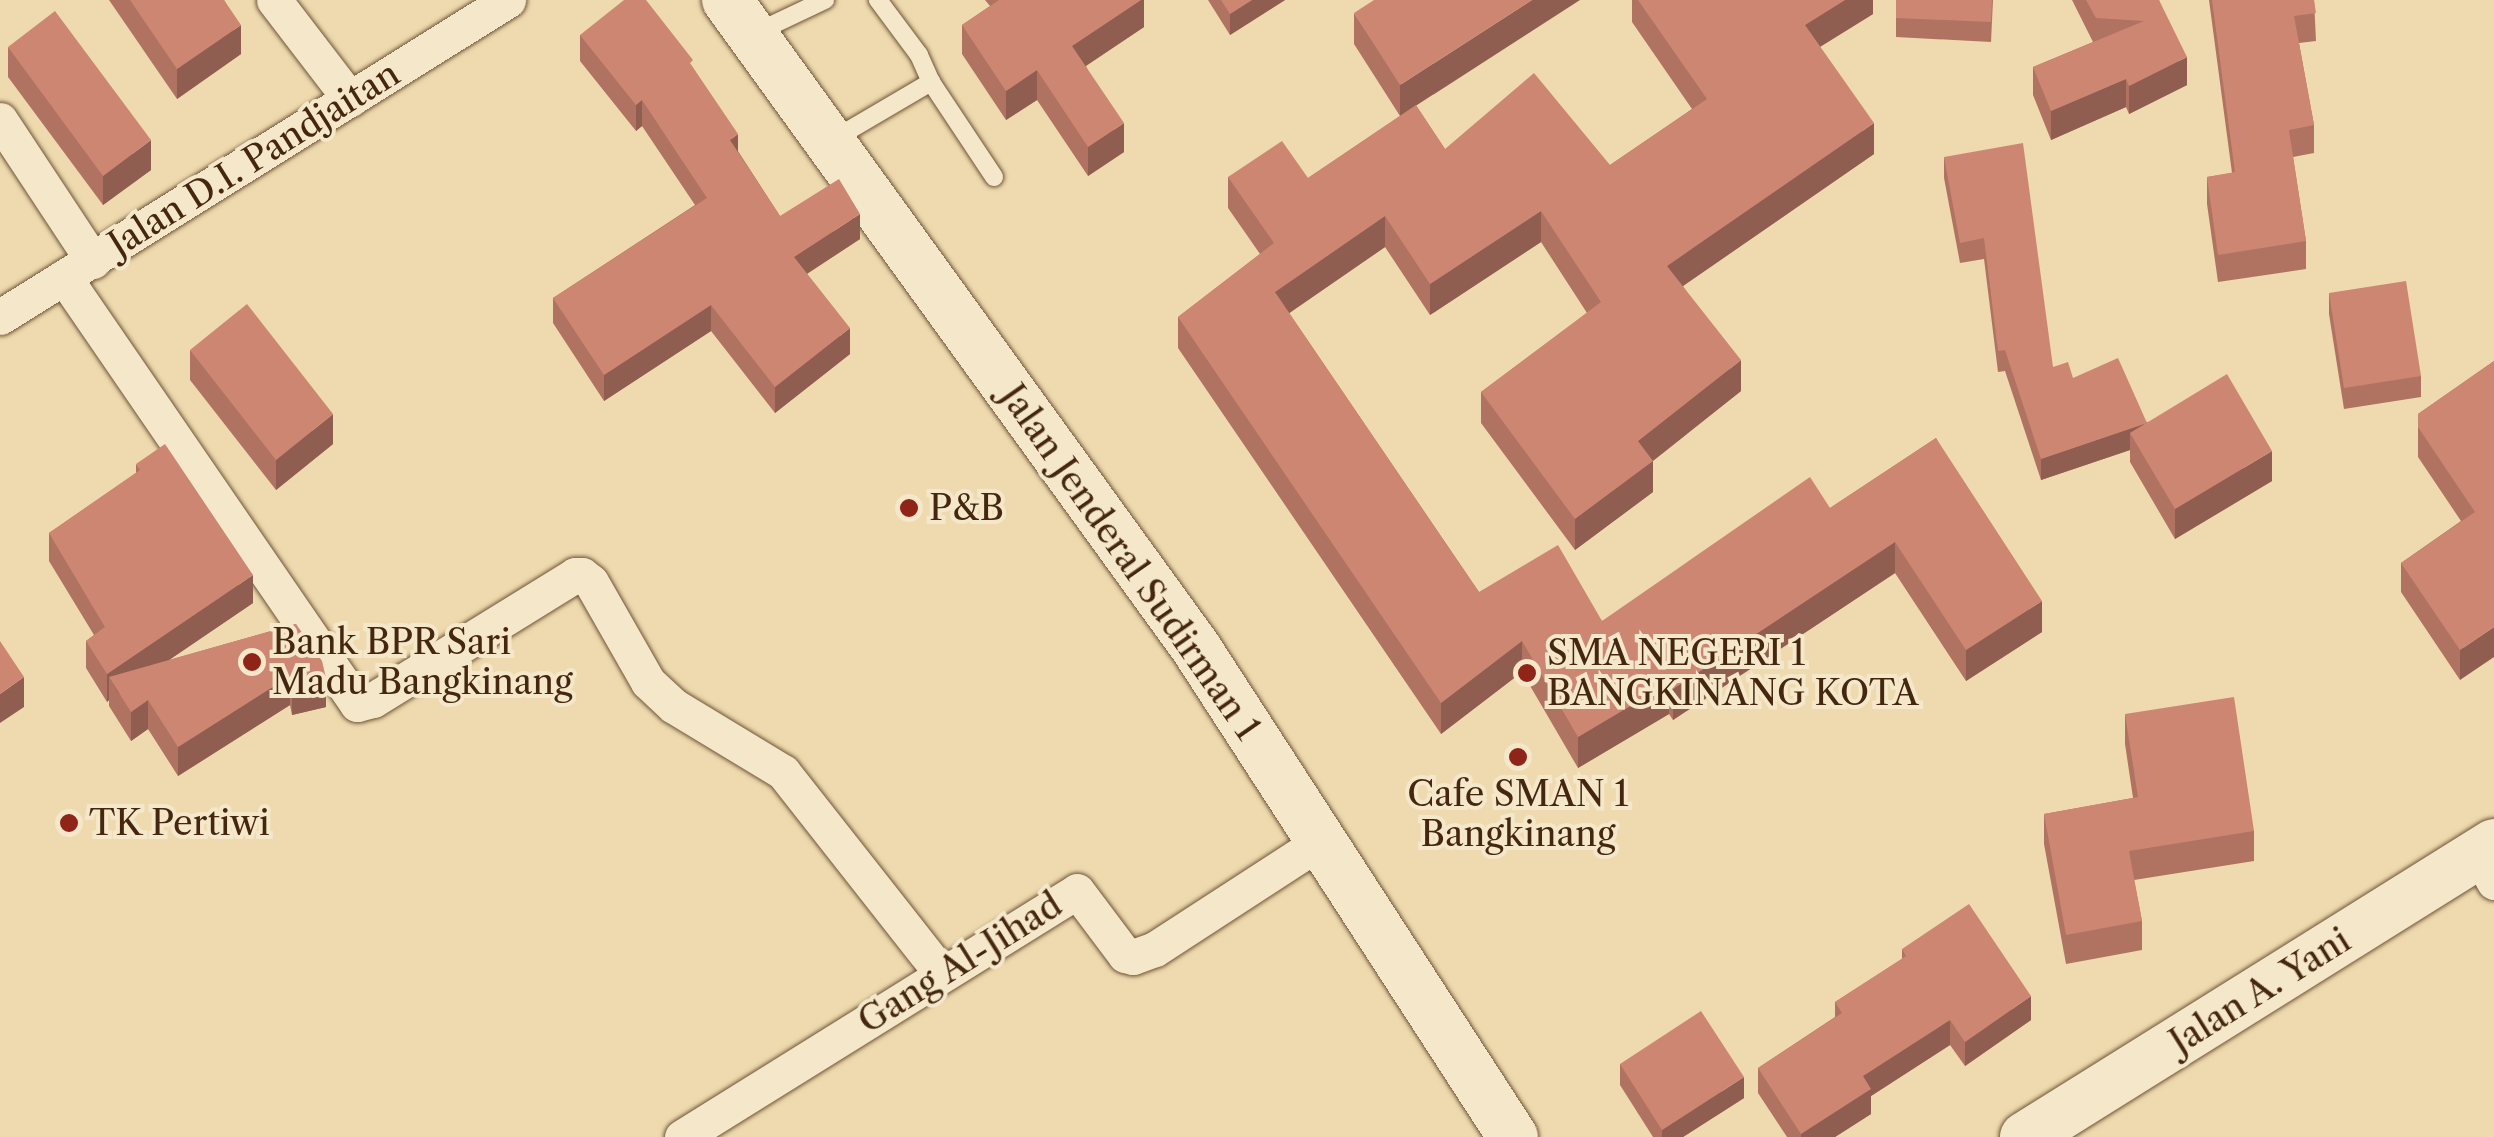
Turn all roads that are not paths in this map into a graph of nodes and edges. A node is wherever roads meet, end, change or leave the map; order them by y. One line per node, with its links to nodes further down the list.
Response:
1 (274, 0): 7 (street)
2 (508, 0): 7 (street, Jalan D.I. Pandjaitan)
3 (825, 0): 5 (lane)
4 (878, 0): 6 (lane)
5 (739, 17): 9 (street, Jalan Jenderal Sudirman 1)
6 (931, 82): 9 (lane); 10 (lane)
7 (350, 98): 11 (street, Jalan D.I. Pandjaitan)
8 (0, 120): 11 (street)
9 (829, 142): 13 (street, Jalan Jenderal Sudirman 1)
10 (994, 178)
11 (78, 269): 12 (street, Jalan D.I. Pandjaitan); 15 (street)
12 (0, 317)
13 (1321, 841): 15 (street, Gang Al-Jihad); 17 (street, Jalan Jenderal Sudirman 1)
14 (2489, 860): 18 (street, Jalan A. Yani)
15 (942, 974): 16 (street, Gang Al-Jihad)
16 (682, 1137)
17 (1513, 1137)
18 (2025, 1137)

